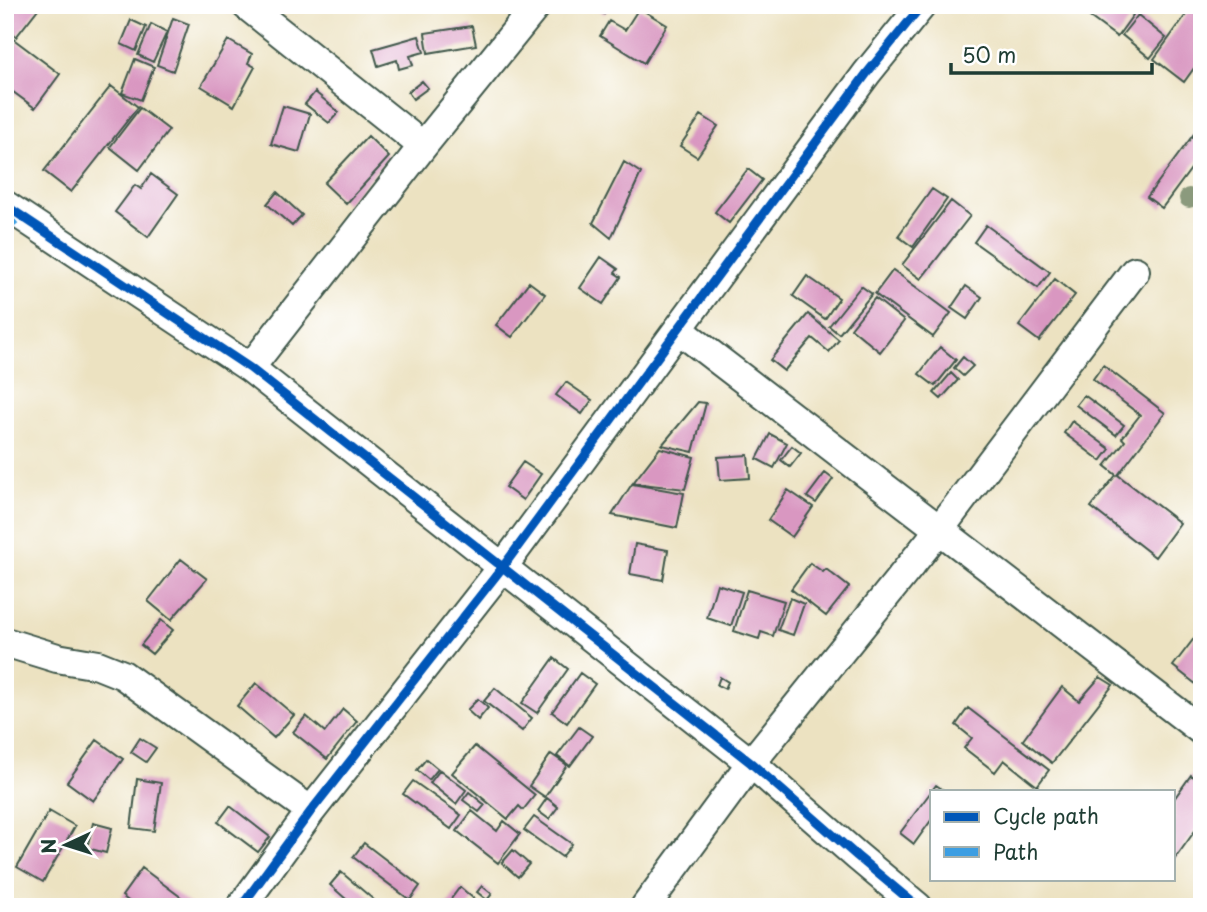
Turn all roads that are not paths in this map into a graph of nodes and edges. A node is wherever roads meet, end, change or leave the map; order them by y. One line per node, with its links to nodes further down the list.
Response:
1 (246, 5): 4 (street)
2 (537, 5): 4 (street)
3 (922, 5): 7 (street)
4 (423, 146): 8 (street)
5 (5, 205): 8 (street)
6 (1135, 271): 9 (street)
7 (678, 329): 9 (street); 10 (street)
8 (250, 368): 10 (street)
9 (939, 530): 12 (street); 13 (street)
10 (502, 568): 13 (street); 14 (street)
11 (5, 642): 14 (street)
12 (1202, 731)
13 (751, 763): 16 (street); 17 (street)
14 (311, 811): 15 (street)
15 (241, 907)
16 (645, 907)
17 (918, 907)

